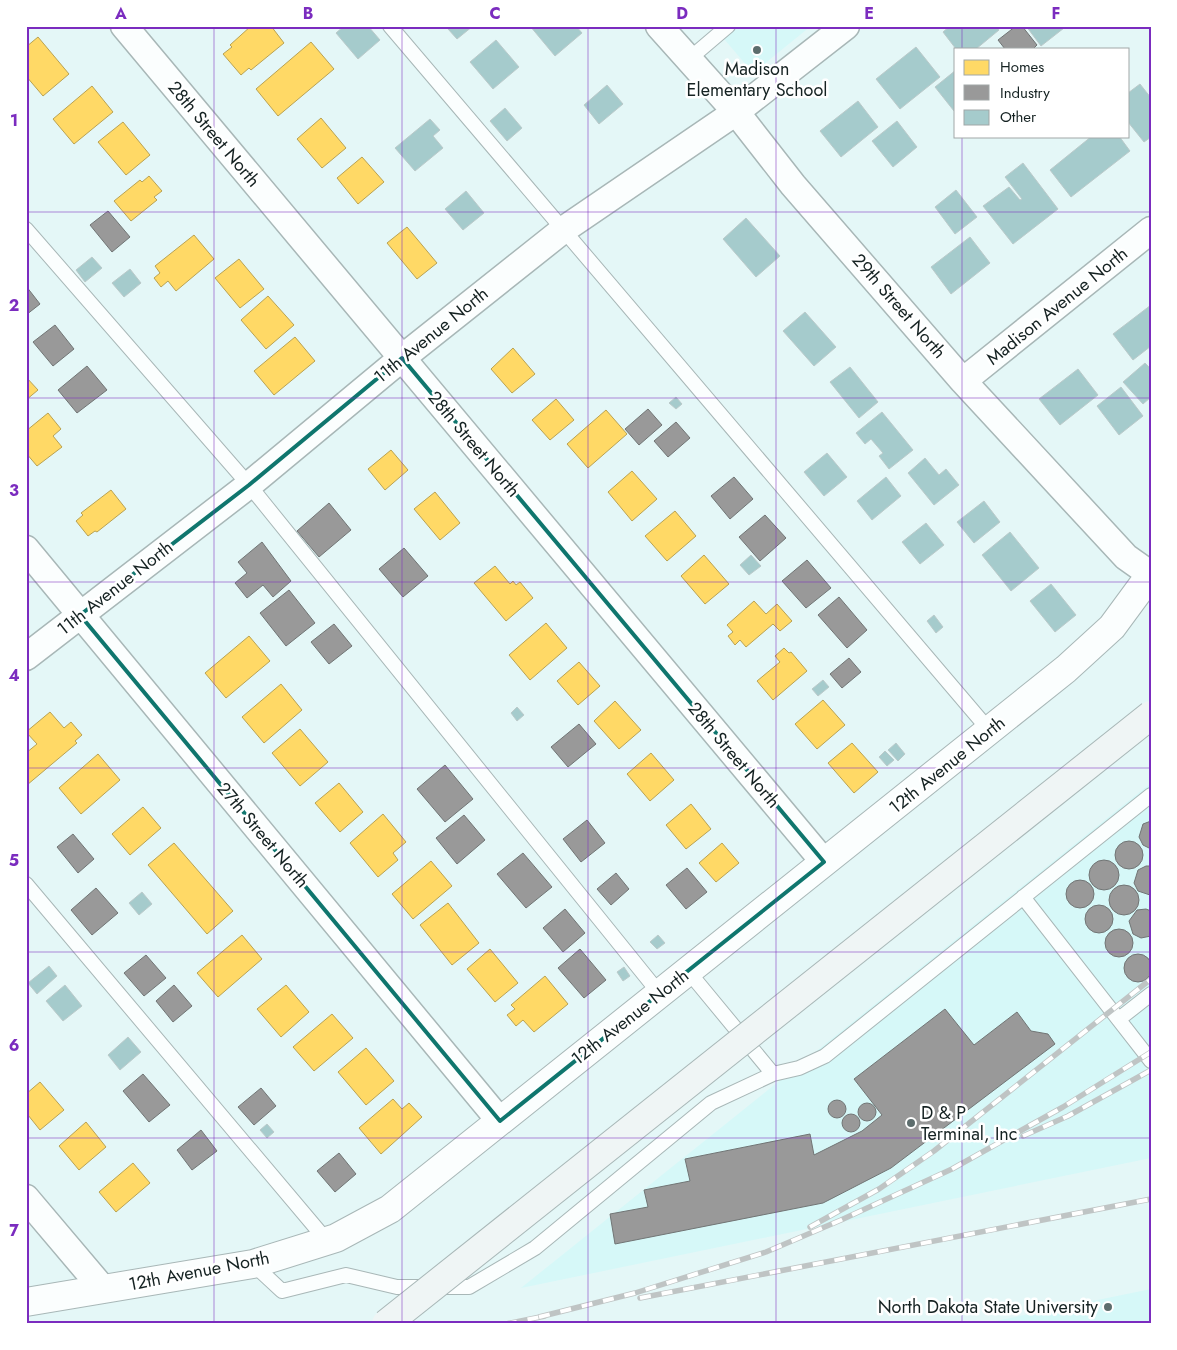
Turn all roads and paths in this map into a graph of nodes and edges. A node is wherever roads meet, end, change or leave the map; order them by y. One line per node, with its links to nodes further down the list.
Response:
1 (124, 26): 11 (street, 28th Street North)
2 (390, 26): 9 (lane)
3 (659, 26): 6 (street, 29th Street North)
4 (728, 26): 6 (lane)
5 (846, 26): 7 (street, 11th Avenue North)
6 (688, 60): 7 (street, 29th Street North)
7 (736, 112): 9 (street, 11th Avenue North); 12 (street, 29th Street North)
8 (26, 229): 13 (lane)
9 (563, 230): 11 (street, 11th Avenue North); 19 (lane)
10 (1151, 230): 12 (street, Madison Avenue North)
11 (402, 358): 13 (street, 11th Avenue North); 21 (street, 28th Street North)
12 (963, 381): 15 (street, 29th Street North)
13 (249, 485): 16 (street, 11th Avenue North); 25 (lane)
14 (26, 549): 16 (street, 27th Street North)
15 (1150, 574): 19 (street, 12th Avenue North)
16 (80, 615): 17 (street, 11th Avenue North); 30 (street, 27th Street North)
17 (26, 658)
18 (1151, 715): 36 (main road, bridge)
19 (989, 730): 21 (street, 12th Avenue North)
20 (1151, 795): 23 (lane)
21 (824, 862): 24 (street, 12th Avenue North)
22 (26, 884): 32 (lane)
23 (1023, 897): 27 (lane); 29 (lane)
24 (688, 971): 25 (street, 12th Avenue North); 29 (lane)
25 (660, 994): 30 (street, 12th Avenue North)
26 (1151, 994): 27 (lane)
27 (1119, 1019): 28 (lane)
28 (1151, 1061)
29 (773, 1074): 33 (lane)
30 (500, 1122): 32 (street, 12th Avenue North)
31 (26, 1198): 34 (street)
32 (327, 1241): 33 (street, 12th Avenue North)
33 (253, 1264): 34 (street, 12th Avenue North)
34 (103, 1289): 35 (street, 12th Avenue North)
35 (26, 1302)
36 (386, 1324)

